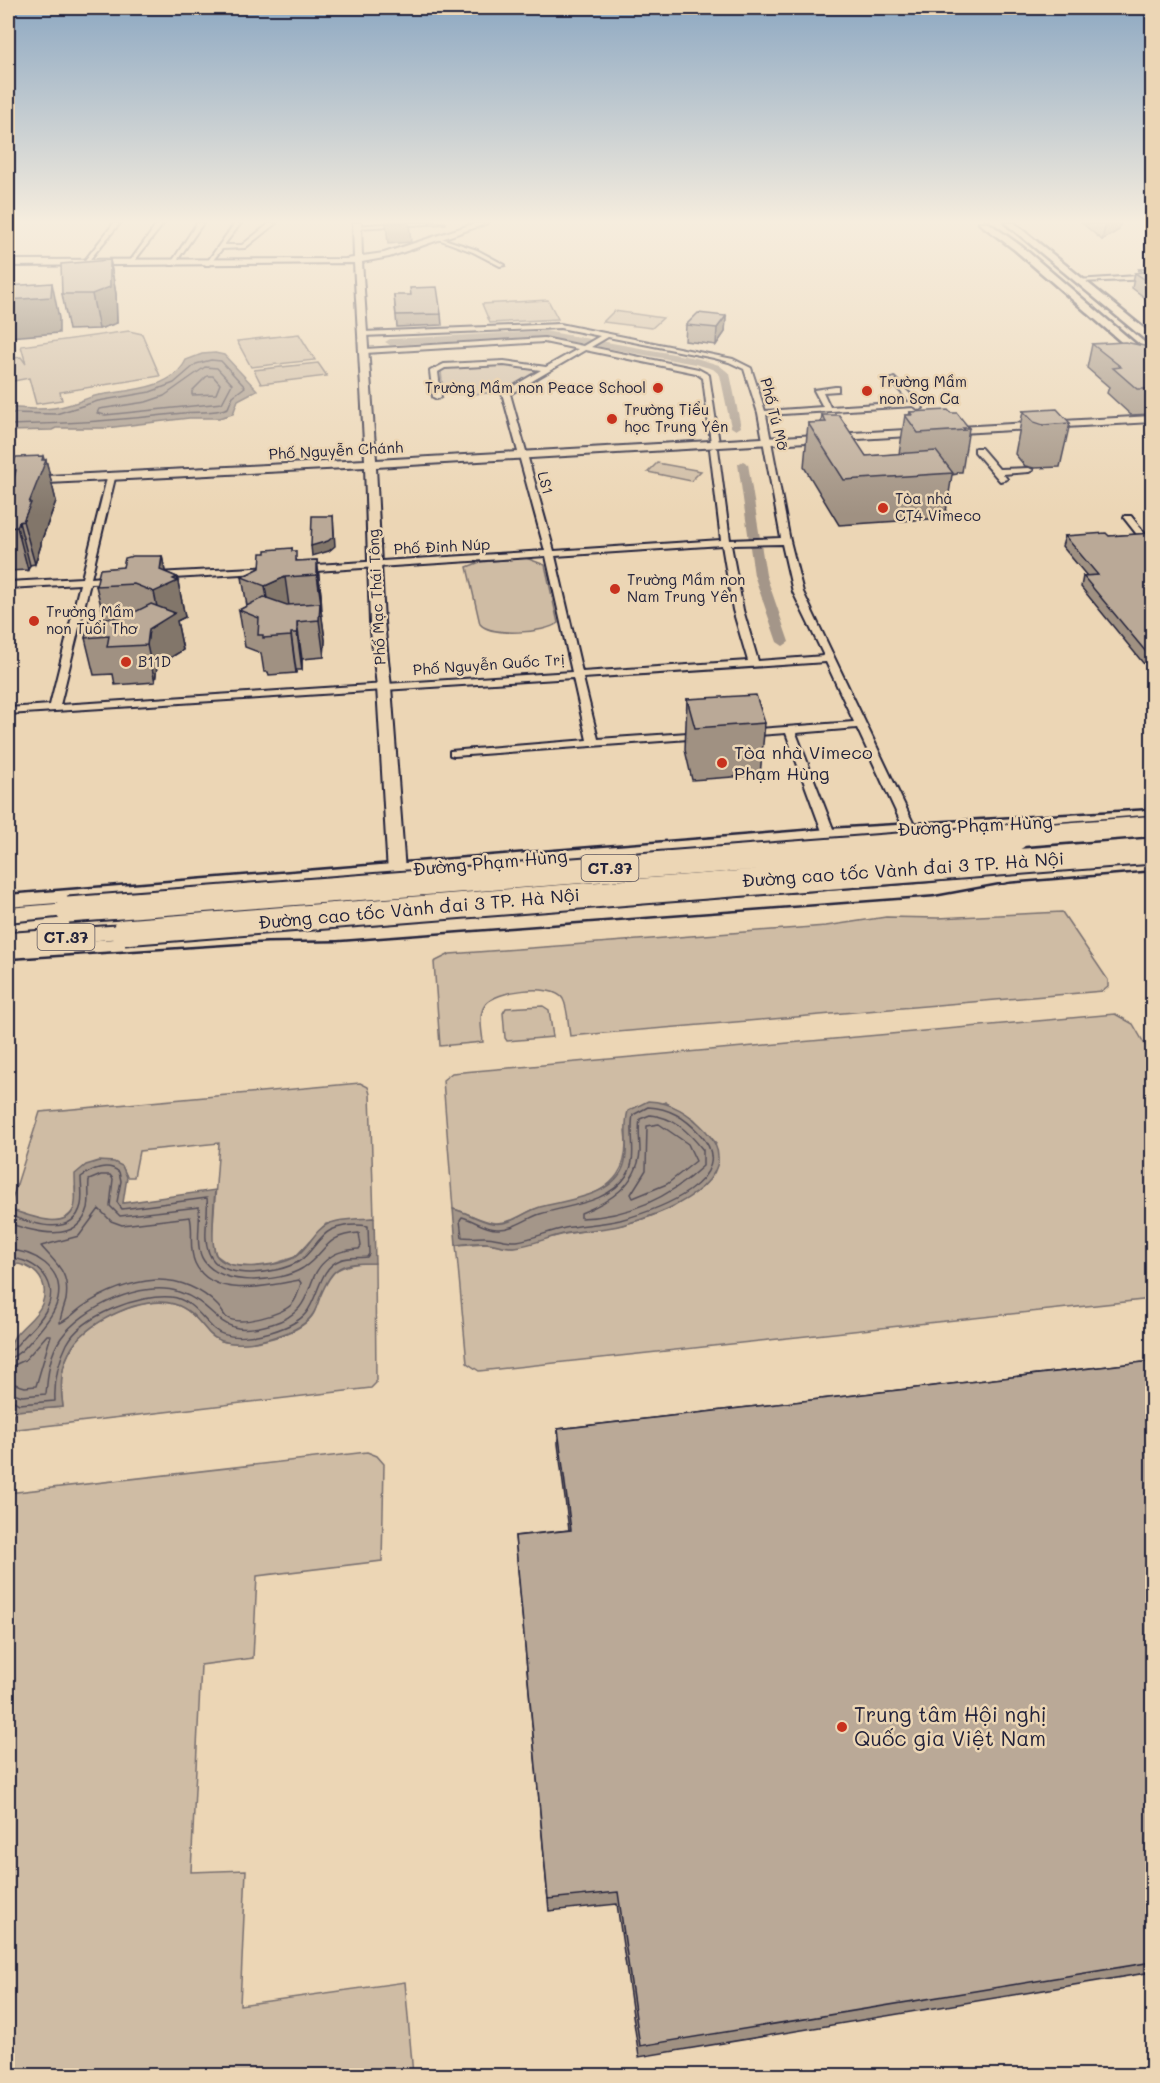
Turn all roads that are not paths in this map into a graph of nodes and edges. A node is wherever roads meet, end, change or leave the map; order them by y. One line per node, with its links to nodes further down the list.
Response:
1 (362, 320): 4 (street, Phố Mạc Thái Tông)
2 (1103, 320): 9 (main road)
3 (1128, 320): 6 (main road)
4 (363, 334): 5 (street, Phố Tú Mỡ); 10 (street, Phố Mạc Thái Tông)
5 (603, 337): 7 (street, LS1); 19 (street, Phố Tú Mỡ)
6 (1152, 340)
7 (586, 346): 10 (street); 12 (street, LS1); 26 (street)
8 (1152, 346): 9 (main road)
9 (1134, 347): 11 (main road)
10 (364, 351): 29 (street, Phố Mạc Thái Tông)
11 (1152, 363)
12 (547, 369): 15 (street); 28 (street, LS1)
13 (894, 380): 16 (street)
14 (835, 389): 17 (street)
15 (437, 397)
16 (916, 404): 17 (street); 18 (street)
17 (828, 410): 19 (street)
18 (922, 412)
19 (762, 413): 25 (street, Phố Tú Mỡ)
20 (929, 420): 23 (street)
21 (1152, 421): 23 (street)
22 (1152, 428): 24 (street, Phố Nguyễn Chánh)
23 (940, 434): 24 (street)
24 (916, 437): 25 (street, Phố Nguyễn Chánh)
25 (768, 443): 26 (street, Phố Nguyễn Chánh); 35 (street, Phố Tú Mỡ)
26 (714, 446): 28 (street, Phố Nguyễn Chánh); 36 (street)
27 (978, 450): 30 (street)
28 (523, 456): 29 (street, Phố Nguyễn Chánh); 37 (street, LS1)
29 (370, 464): 31 (street, Phố Nguyễn Chánh); 38 (street, Phố Mạc Thái Tông)
30 (1029, 470)
31 (111, 478): 32 (street, Phố Nguyễn Chánh); 43 (street)
32 (8, 482)
33 (1128, 518): 34 (street)
34 (1142, 536)
35 (786, 541): 36 (street, Phố Đinh Núp); 45 (street, Phố Tú Mỡ)
36 (730, 542): 37 (street, Phố Đinh Núp); 46 (street)
37 (550, 553): 38 (street, Phố Đinh Núp); 47 (street, LS1)
38 (376, 564): 39 (street, Phố Đinh Núp); 48 (street, Phố Mạc Thái Tông)
39 (293, 569)
40 (281, 570): 41 (street)
41 (149, 577)
42 (127, 578): 43 (street)
43 (85, 580): 44 (street); 49 (street)
44 (8, 585)
45 (829, 659): 46 (street, Phố Nguyễn Quốc Trị); 51 (street, Phố Tú Mỡ)
46 (754, 663): 47 (street, Phố Nguyễn Quốc Trị)
47 (577, 674): 48 (street, Phố Nguyễn Quốc Trị); 55 (street, LS1)
48 (384, 687): 49 (street, Phố Nguyễn Quốc Trị); 64 (street, Phố Mạc Thái Tông)
49 (54, 709): 50 (street, Phố Nguyễn Quốc Trị)
50 (8, 711)
51 (860, 725): 52 (street); 60 (street, Phố Tú Mỡ)
52 (790, 730): 53 (street); 61 (street)
53 (732, 734)
54 (709, 735): 55 (street)
55 (593, 742): 56 (street)
56 (454, 753)
57 (1152, 815): 58 (main road, Đường Phạm Hùng)
58 (1002, 825): 60 (main road, Đường Phạm Hùng); 67 (highway, bridge)
59 (1152, 826): 67 (highway, Đường cao tốc Vành đai 3 TP. Hà Nội / CT.37, bridge)
60 (910, 829): 61 (main road, Đường Phạm Hùng)
61 (829, 834): 64 (main road, Đường Phạm Hùng)
62 (1152, 850): 70 (highway, Đường cao tốc Vành đai 3 TP. Hà Nội / CT.37, bridge)
63 (1152, 864): 65 (main road)
64 (396, 871): 66 (main road, Đường Phạm Hùng); 69 (street, Phố Mạc Thái Tông)
65 (1003, 876): 69 (main road); 70 (highway, bridge)
66 (8, 901)
67 (68, 910): 68 (highway, Đường cao tốc Vành đai 3 TP. Hà Nội / CT.37)
68 (8, 915)
69 (400, 930): 72 (main road)
70 (124, 932): 71 (highway, Đường cao tốc Vành đai 3 TP. Hà Nội / CT.37)
71 (8, 941)
72 (8, 952)

